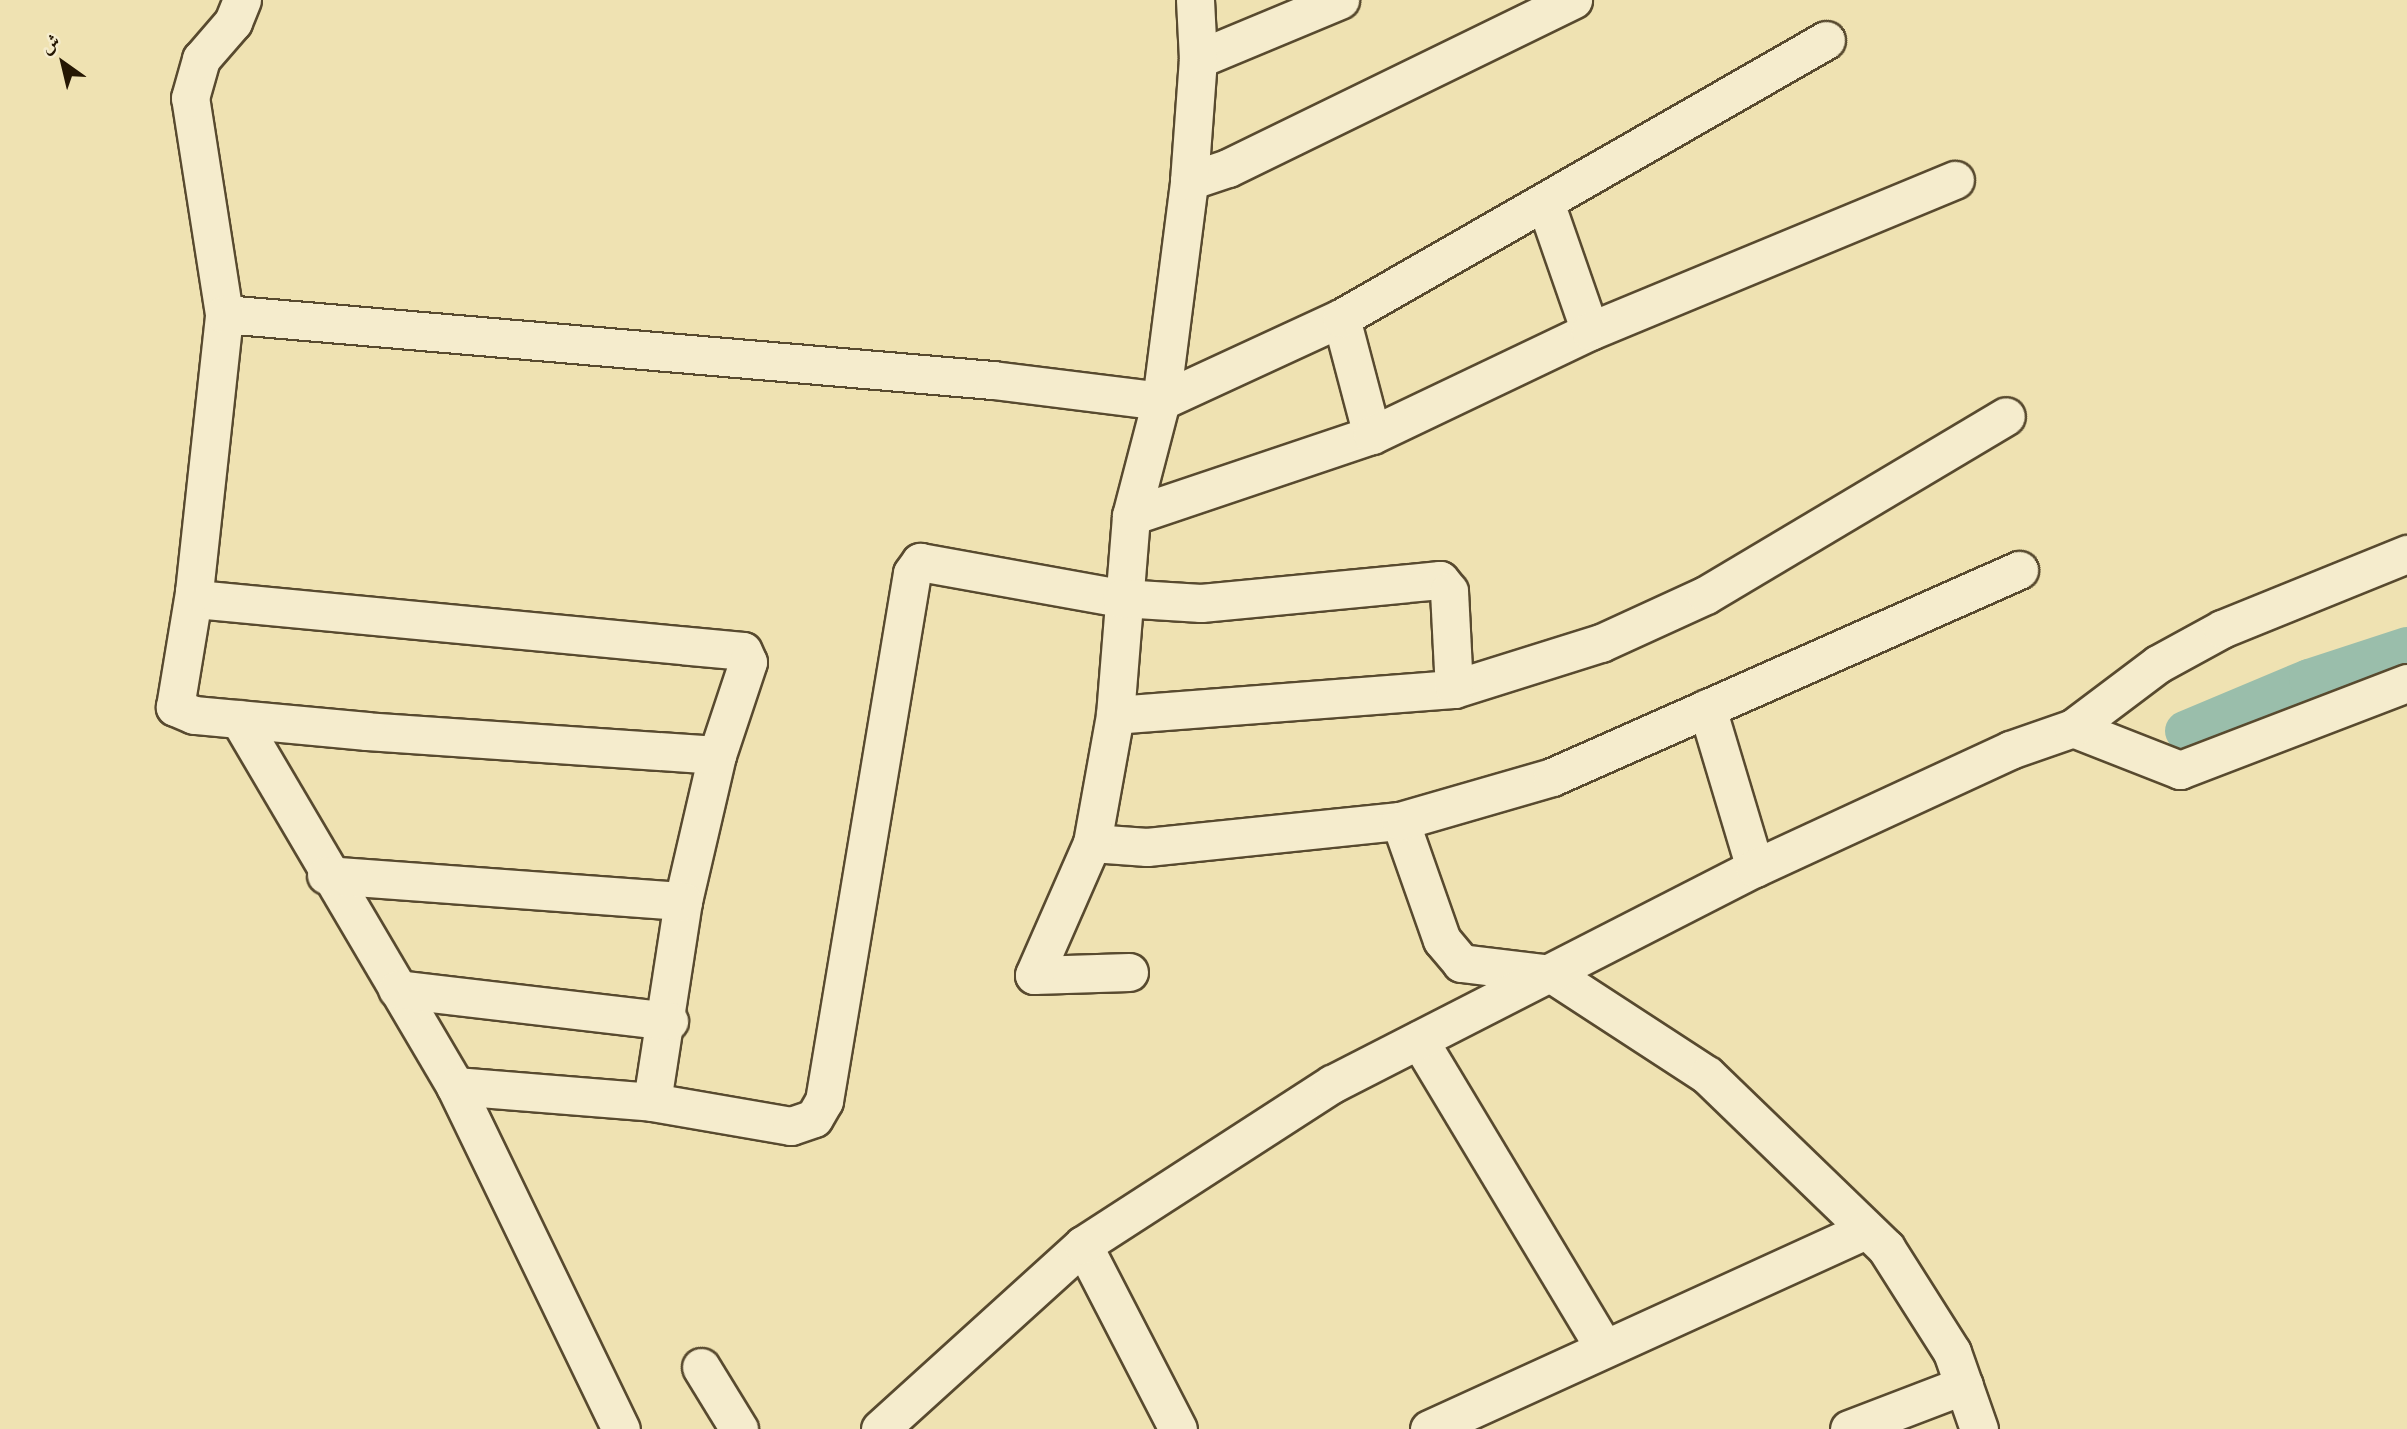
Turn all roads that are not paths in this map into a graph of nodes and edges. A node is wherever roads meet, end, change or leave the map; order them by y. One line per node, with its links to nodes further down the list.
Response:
1 (242, 0): 10 (street)
2 (1195, 0): 6 (street)
3 (1340, 0): 6 (street)
4 (1573, 0): 8 (street)
5 (1826, 40): 9 (street)
6 (1198, 59): 8 (street)
7 (1955, 180): 12 (street)
8 (1189, 181): 13 (street)
9 (1546, 205): 11 (street); 12 (street)
10 (224, 314): 13 (street); 19 (street)
11 (1341, 318): 13 (street); 15 (street)
12 (1590, 331): 15 (street)
13 (1161, 401): 16 (street)
14 (2006, 416): 22 (street)
15 (1372, 435): 16 (street)
16 (1131, 516): 20 (street)
17 (2407, 554): 26 (street)
18 (2019, 570): 23 (street)
19 (194, 592): 25 (street); 27 (street)
20 (1121, 598): 22 (street); 24 (street); 39 (street)
21 (2407, 683): 26 (street)
22 (1454, 689): 24 (street)
23 (1707, 708): 28 (street); 30 (street)
24 (1115, 715): 29 (street)
25 (239, 719): 27 (street); 31 (street)
26 (2073, 729): 30 (street)
27 (717, 755): 32 (street)
28 (1400, 821): 29 (street); 34 (street)
29 (1092, 843): 33 (street)
30 (1755, 868): 34 (street)
31 (326, 875): 32 (street); 35 (street)
32 (683, 901): 36 (street)
33 (1129, 972)
34 (1552, 974): 37 (street); 40 (street)
35 (397, 989): 36 (street); 38 (street)
36 (669, 1021): 39 (street)
37 (1419, 1040): 41 (street); 42 (street)
38 (455, 1086): 39 (street); 45 (street)
39 (652, 1102)
40 (1866, 1230): 42 (street); 44 (street)
41 (1083, 1245): 47 (street); 48 (street)
42 (1604, 1348): 49 (street)
43 (701, 1367): 46 (street)
44 (1964, 1385): 50 (street); 51 (street)
45 (621, 1429)
46 (739, 1429)
47 (880, 1429)
48 (1178, 1429)
49 (1429, 1429)
50 (1849, 1429)
51 (1979, 1429)

